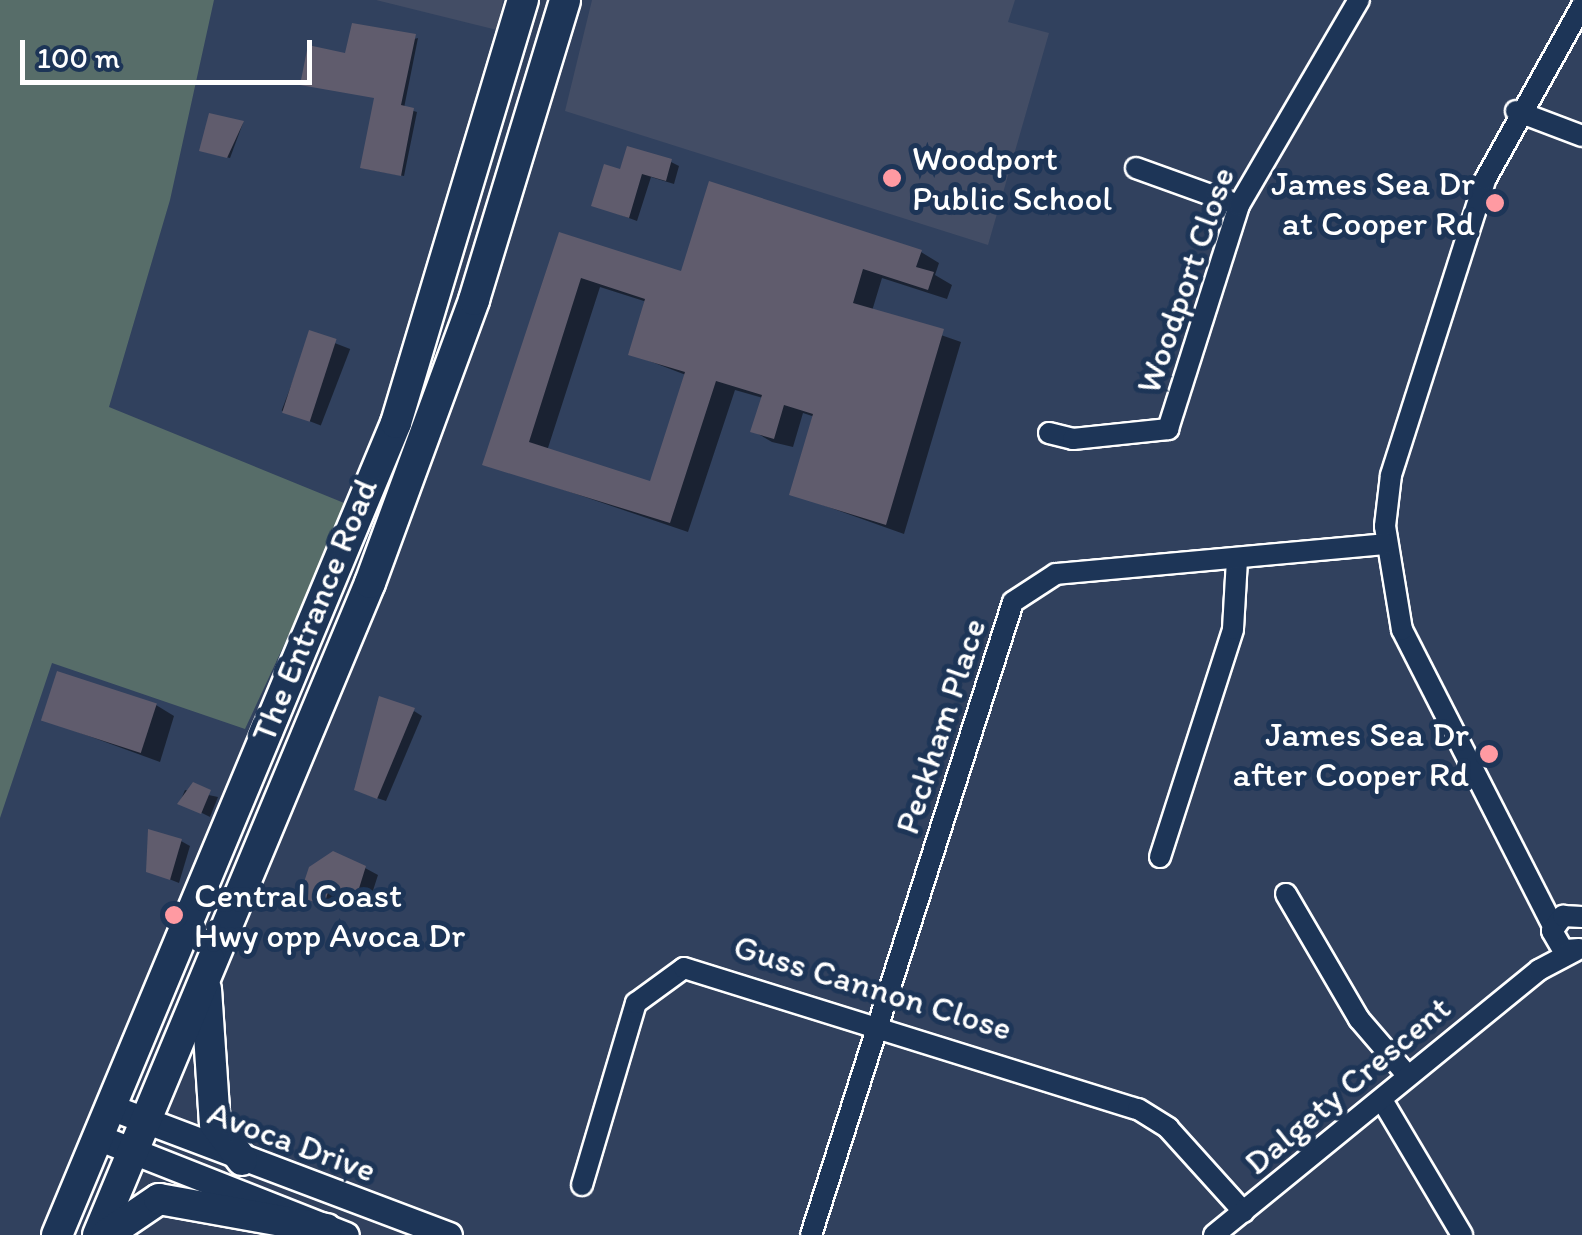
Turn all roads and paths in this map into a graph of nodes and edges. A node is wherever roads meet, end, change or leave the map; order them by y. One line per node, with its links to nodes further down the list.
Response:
1 (523, 0): 21 (highway, The Entrance Road)
2 (566, 0): 16 (highway, The Entrance Road)
3 (1359, 0): 8 (street, Woodport Close)
4 (1582, 6): 5 (street)
5 (1516, 111): 6 (street); 10 (street)
6 (1582, 136)
7 (1136, 168): 8 (street)
8 (1239, 205): 9 (street, Woodport Close)
9 (1049, 433)
10 (1386, 544): 11 (street, Peckham Place); 14 (street)
11 (1237, 560): 12 (street); 18 (street, Peckham Place)
12 (1160, 857)
13 (1286, 894): 19 (street)
14 (1564, 924): 15 (street); 17 (street, Dalgety Crescent)
15 (1578, 949): 17 (street, Dalgety Crescent)
16 (205, 972): 22 (highway, The Entrance Road); 24 (highway)
17 (1521, 984): 19 (street, Dalgety Crescent)
18 (879, 1024): 25 (street, Guss Cannon Close); 26 (street, Guss Cannon Close); 32 (street, Peckham Place)
19 (1408, 1076): 20 (street, Dalgety Crescent)
20 (1382, 1100): 26 (street, Dalgety Crescent); 34 (street)
21 (113, 1108): 22 (main road, Avoca Drive); 23 (highway, The Entrance Road)
22 (142, 1137): 23 (main road, Avoca Drive); 24 (main road, Avoca Drive); 27 (main road, Avoca Drive); 29 (highway, The Entrance Road)
23 (100, 1138): 28 (highway, The Entrance Road)
24 (242, 1160): 31 (main road, Avoca Drive)
25 (582, 1185)
26 (1244, 1212): 33 (street, Dalgety Crescent)
27 (336, 1232): 30 (highway)
28 (57, 1235)
29 (98, 1235)
30 (106, 1235)
31 (449, 1235)
32 (811, 1235)
33 (1214, 1235)
34 (1462, 1235)

